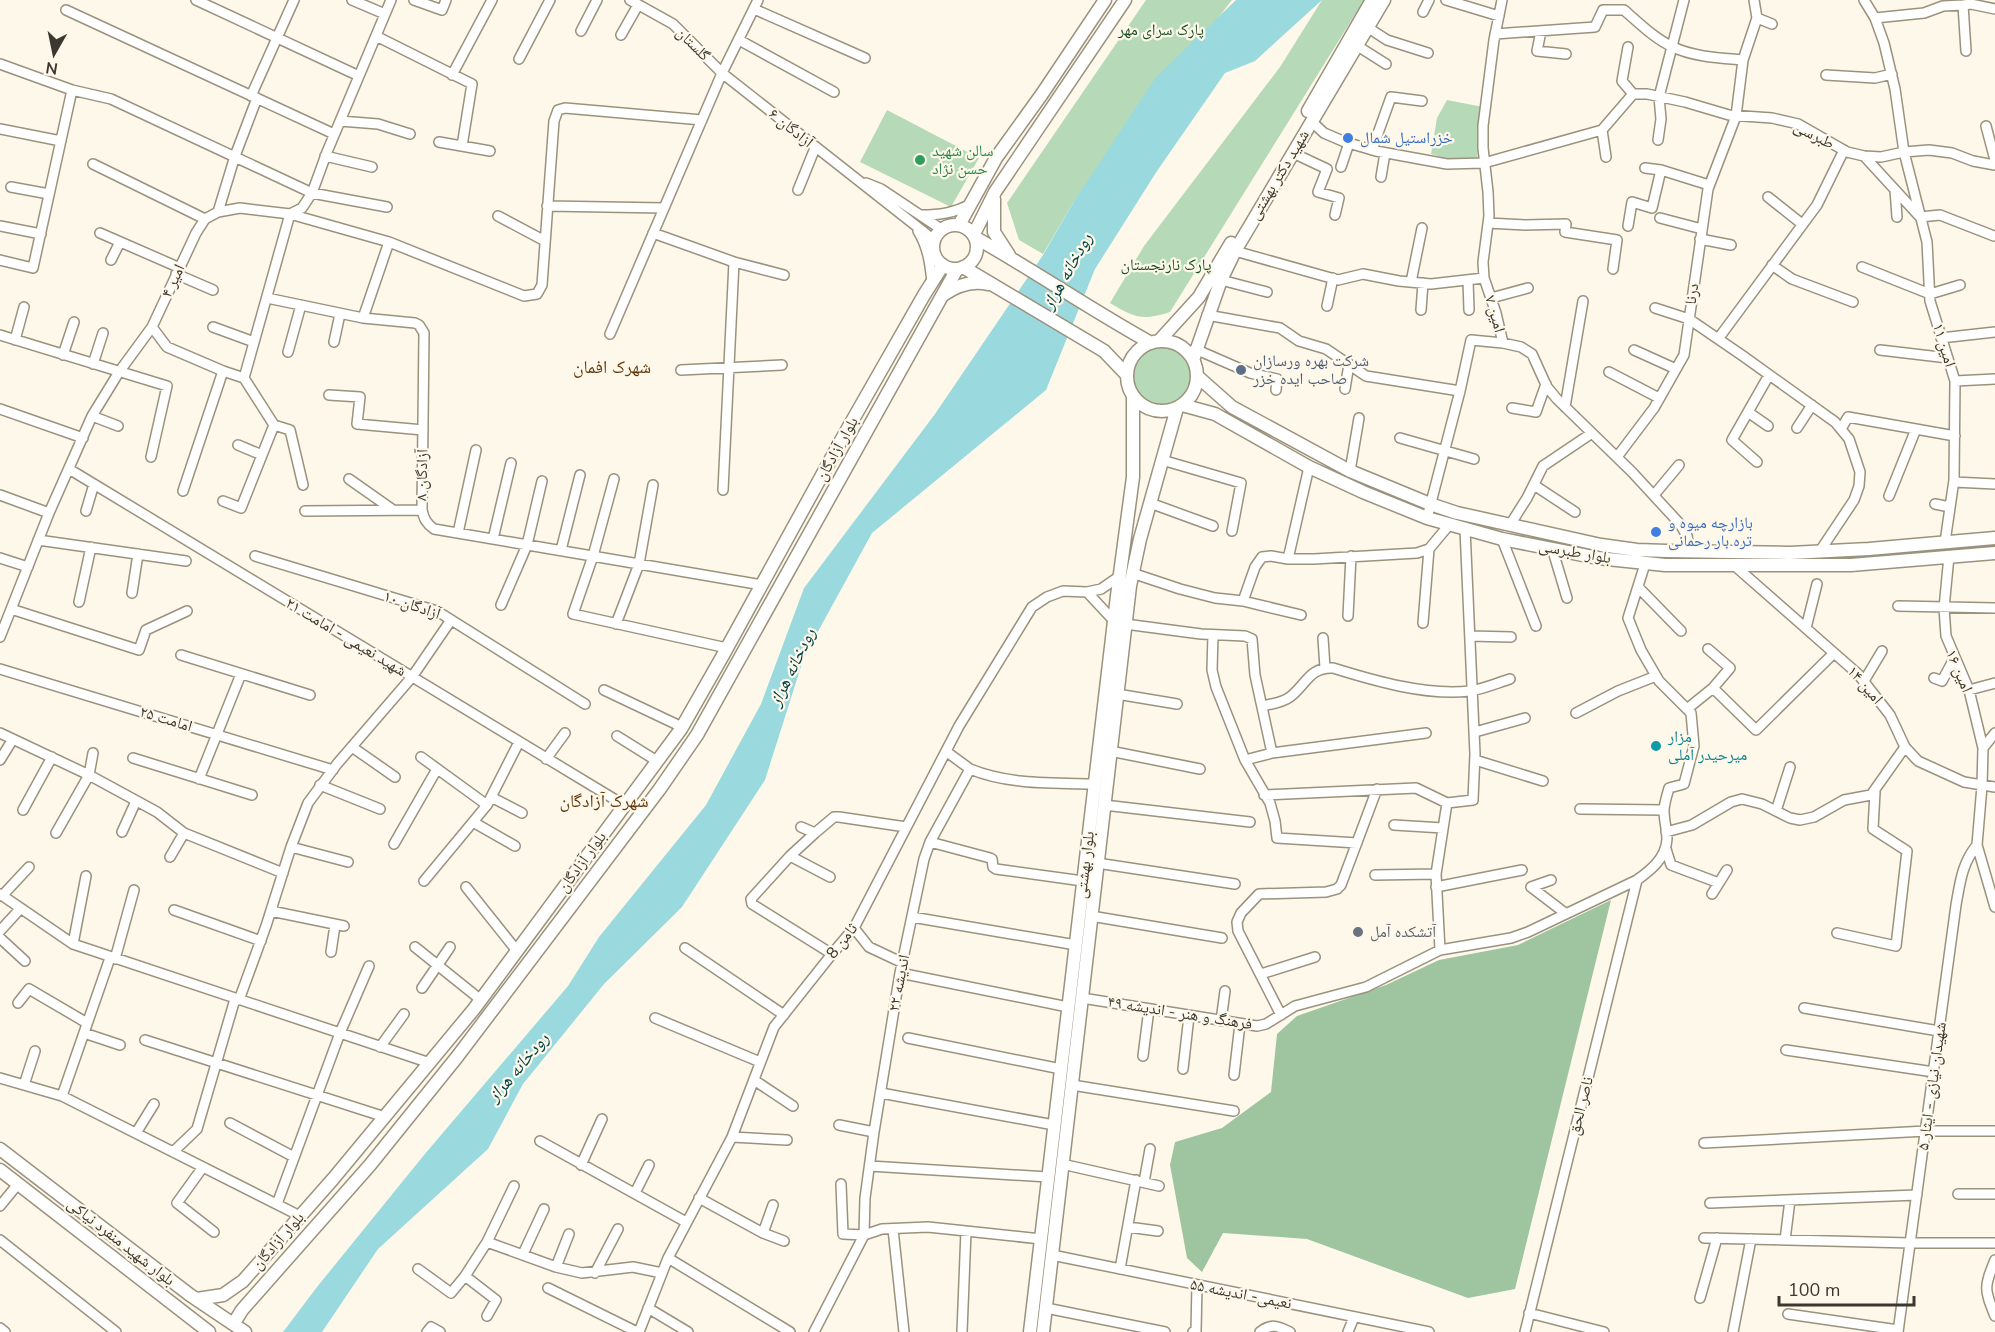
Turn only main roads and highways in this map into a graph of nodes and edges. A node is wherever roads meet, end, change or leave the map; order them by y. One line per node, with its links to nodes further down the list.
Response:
1 (1105, 0): 6 (main road)
2 (1124, 0): 5 (main road)
3 (1372, 0): 13 (main road, شهید دکتر بهشتی)
4 (1384, 0): 14 (main road, شهید دکتر بهشتی)
5 (995, 192): 7 (main road); 8 (main road)
6 (959, 225): 7 (main road); 9 (main road)
7 (975, 236): 8 (main road); 10 (main road)
8 (1011, 258): 13 (main road)
9 (943, 265): 10 (main road); 19 (main road, بلوار آزادگان)
10 (960, 268): 11 (main road); 12 (main road, بلوار آزادگان)
11 (995, 286): 12 (main road); 15 (main road)
12 (939, 298): 20 (main road, بلوار آزادگان)
13 (1155, 342): 14 (main road); 15 (main road)
14 (1194, 354): 16 (main road)
15 (1126, 374): 17 (main road)
16 (1197, 376): 18 (main road); 23 (main road, بلوار طبرسی)
17 (1133, 397): 18 (main road); 25 (main road, بلوار بهشتی)
18 (1180, 406): 24 (main road, بلوار طبرسی); 25 (main road, بلوار بهشتی)
19 (840, 442): 20 (main road); 21 (main road, بلوار آزادگان)
20 (855, 451): 22 (main road, بلوار آزادگان)
21 (827, 467): 22 (main road); 30 (main road, بلوار آزادگان)
22 (842, 474): 31 (main road, بلوار آزادگان)
23 (1995, 538)
24 (1995, 553)
25 (1120, 622): 26 (main road, بلوار بهشتی); 26 (main road, بلوار بهشتی)
26 (1067, 1070): 27 (main road, بلوار بهشتی)
27 (1065, 1084): 40 (main road, بلوار بهشتی); 41 (main road, بلوار بهشتی)
28 (0, 1149): 32 (main road, بلوار شهید منفرد نیاکی)
29 (0, 1170): 33 (main road, بلوار شهید منفرد نیاکی)
30 (338, 1173): 31 (main road); 36 (main road, بلوار آزادگان)
31 (354, 1184): 37 (main road, بلوار آزادگان)
32 (83, 1213): 33 (main road); 34 (main road, بلوار شهید منفرد نیاکی)
33 (73, 1226): 35 (main road, بلوار شهید منفرد نیاکی)
34 (108, 1232): 35 (main road); 36 (main road, بلوار شهید منفرد نیاکی)
35 (96, 1244): 38 (main road, بلوار شهید منفرد نیاکی)
36 (196, 1299): 37 (main road, بلوار شهید منفرد نیاکی)
37 (234, 1323): 39 (main road, بلوار شهید منفرد نیاکی)
38 (201, 1330)
39 (245, 1332)
40 (1030, 1332)
41 (1043, 1332)

